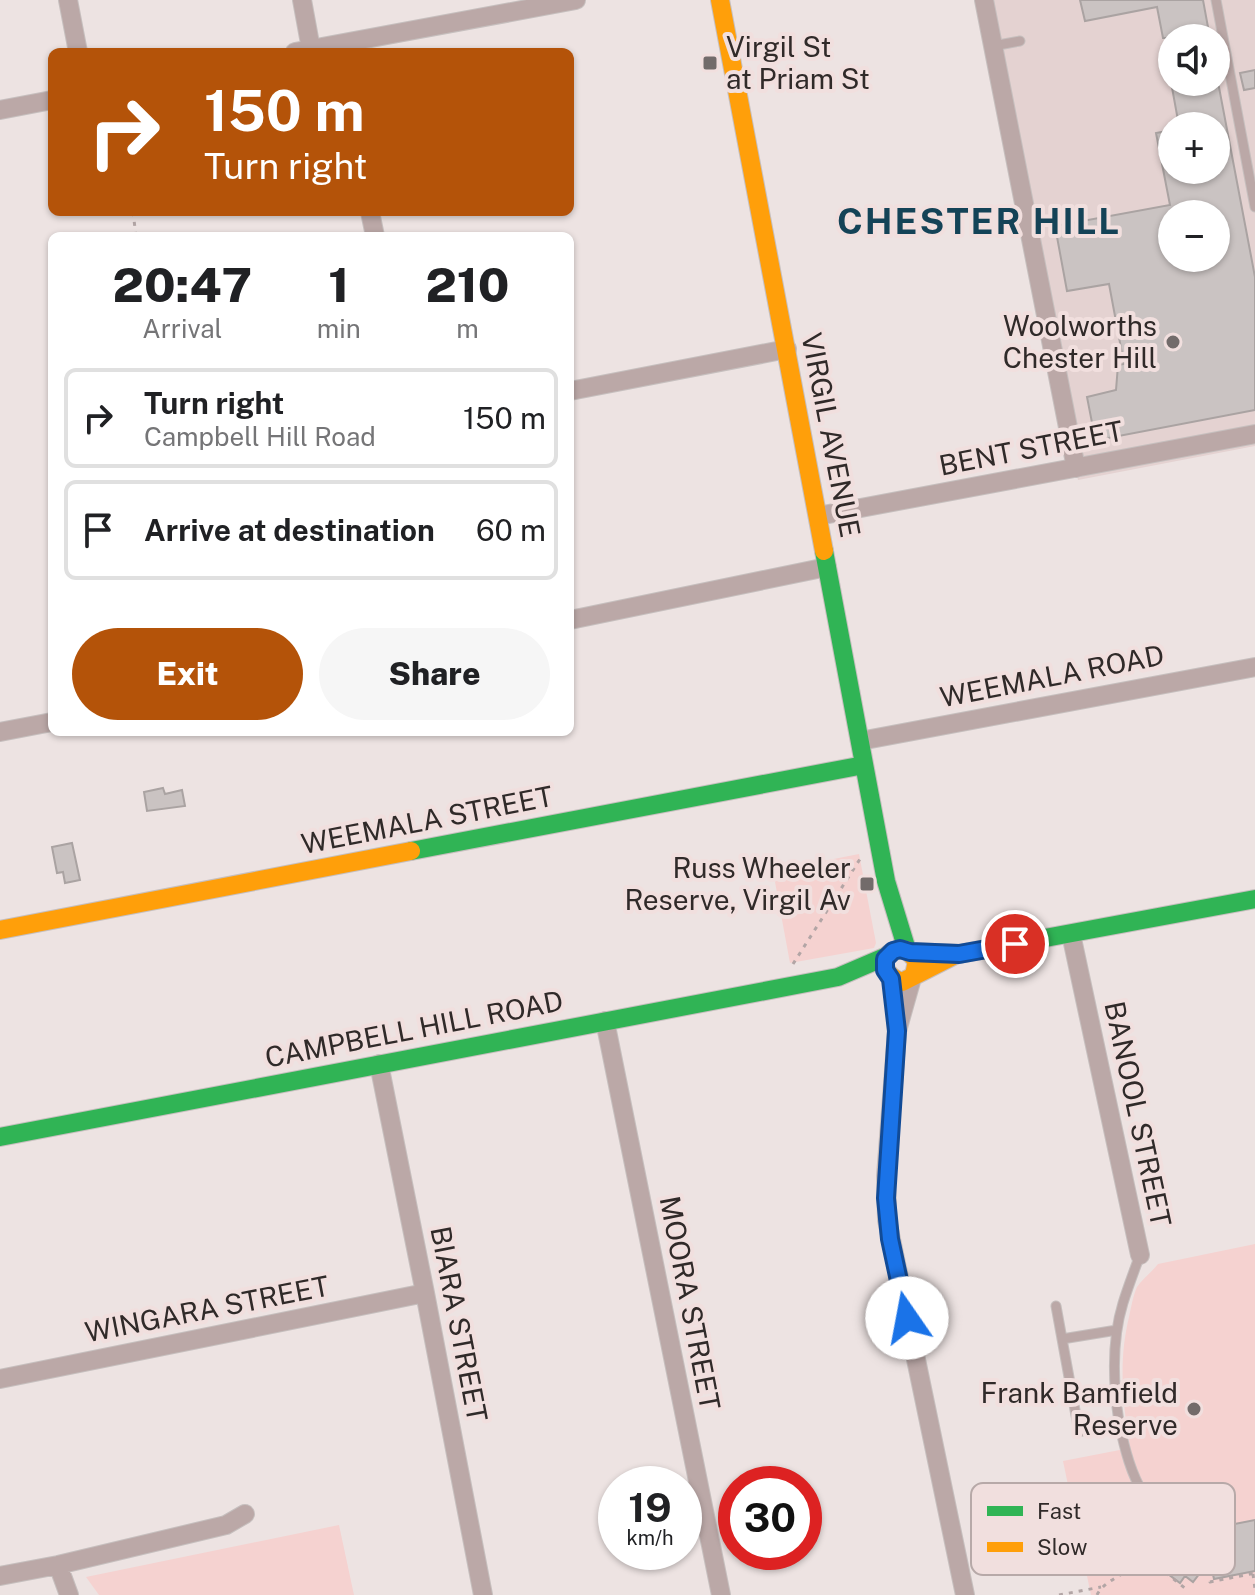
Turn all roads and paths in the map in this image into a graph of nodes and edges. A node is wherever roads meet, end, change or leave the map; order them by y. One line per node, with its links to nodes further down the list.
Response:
1 (68, 0): 11 (street)
2 (302, 0): 12 (street)
3 (475, 0): 8 (street)
4 (576, 0): 8 (street)
5 (720, 0): 17 (street, VIRGIL AVENUE)
6 (984, 0): 10 (street)
7 (1216, 0): 16 (lane)
8 (479, 19): 13 (street)
9 (1020, 41): 10 (lane)
10 (993, 46): 20 (street)
11 (77, 48)
12 (303, 48)
13 (340, 48)
14 (48, 101): 15 (street)
15 (0, 110)
16 (1255, 207)
17 (787, 349): 18 (street); 21 (street, VIRGIL AVENUE)
18 (574, 390)
19 (1255, 434): 20 (street, BENT STREET)
20 (1076, 468): 21 (street, BENT STREET)
21 (818, 516): 22 (street, VIRGIL AVENUE)
22 (827, 567): 23 (street); 27 (street, VIRGIL AVENUE)
23 (574, 619)
24 (1255, 667): 27 (street, WEEMALA ROAD)
25 (48, 723): 26 (street)
26 (0, 732)
27 (860, 741): 28 (street, VIRGIL AVENUE)
28 (864, 765): 31 (street, WEEMALA STREET); 33 (street, VIRGIL AVENUE)
29 (861, 857): 35 (path)
30 (1255, 899): 32 (street, CAMPBELL HILL ROAD)
31 (0, 930)
32 (1071, 934): 34 (street, CAMPBELL HILL ROAD); 43 (street, BANOOL STREET)
33 (899, 953): 34 (street, CAMPBELL HILL ROAD); 36 (street); 37 (street, CAMPBELL HILL ROAD); 38 (street)
34 (959, 954): 36 (street, CAMPBELL HILL ROAD)
35 (793, 964)
36 (913, 976): 38 (street); 40 (street)
37 (838, 977): 38 (street, CAMPBELL HILL ROAD); 39 (street, CAMPBELL HILL ROAD)
38 (890, 978): 40 (street)
39 (605, 1021): 41 (street, CAMPBELL HILL ROAD); 63 (street, MOORA STREET)
40 (897, 1031): 64 (street)
41 (379, 1064): 42 (street, CAMPBELL HILL ROAD); 44 (street, BIARA STREET)
42 (0, 1137)
43 (1140, 1255): 46 (lane, BANOOL STREET)
44 (425, 1293): 48 (street, WINGARA STREET); 62 (street, BIARA STREET)
45 (1056, 1306): 47 (lane)
46 (1117, 1330): 47 (lane); 49 (lane, BANOOL STREET)
47 (1062, 1339): 49 (lane)
48 (0, 1379)
49 (1119, 1422): 50 (lane, BANOOL STREET)
50 (1137, 1483)
51 (245, 1514): 52 (street)
52 (58, 1565): 57 (street); 61 (street)
53 (1254, 1573): 56 (path); 60 (path)
54 (1121, 1575): 58 (path)
55 (1168, 1575): 59 (path)
56 (1209, 1575)
57 (0, 1576)
58 (1101, 1587): 65 (path); 66 (path)
59 (1186, 1589)
60 (1255, 1589)
61 (69, 1595)
62 (483, 1595)
63 (721, 1595)
64 (965, 1595)
65 (1059, 1595)
66 (1097, 1595)

